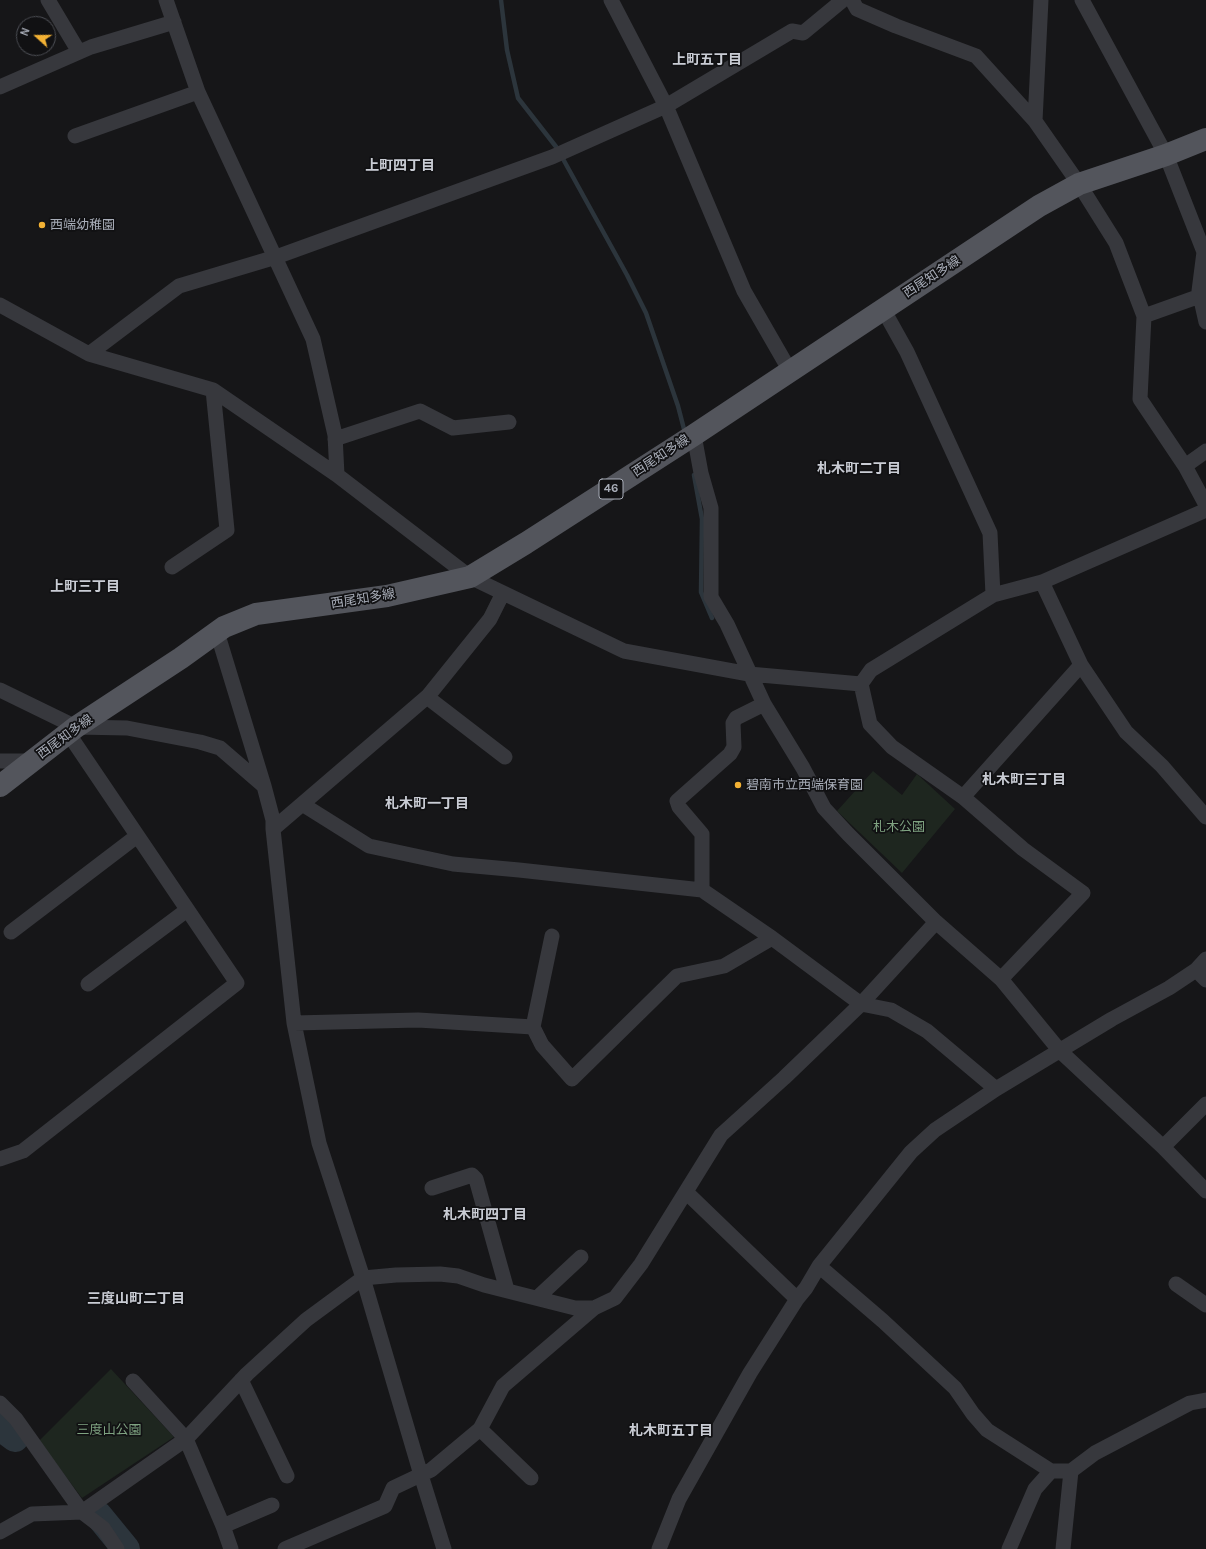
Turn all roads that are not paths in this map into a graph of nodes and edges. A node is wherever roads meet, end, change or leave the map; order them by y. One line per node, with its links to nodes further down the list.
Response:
1 (48, 0): 9 (street)
2 (166, 0): 8 (street)
3 (611, 0): 12 (street)
4 (843, 0): 12 (street)
5 (852, 0): 13 (street)
6 (1041, 0): 13 (street)
7 (1082, 0): 16 (street)
8 (174, 22): 9 (street); 11 (street)
9 (79, 52): 10 (street)
10 (0, 87)
11 (198, 92): 14 (street); 18 (street)
12 (666, 106): 18 (street); 25 (street)
13 (1035, 121): 17 (street)
14 (75, 136)
15 (1206, 138): 16 (main road, 西尾知多線 / 46)
16 (1166, 154): 17 (main road, 西尾知多線 / 46); 19 (street)
17 (1079, 184): 21 (main road, 西尾知多線 / 46); 22 (street)
18 (276, 257): 24 (street); 29 (street)
19 (1200, 296): 22 (street); 23 (street)
20 (0, 305): 24 (street)
21 (883, 309): 25 (main road, 西尾知多線 / 46); 39 (street)
22 (1144, 316): 31 (street)
23 (1206, 322)
24 (89, 354): 26 (street)
25 (790, 372): 28 (main road, 西尾知多線 / 46)
26 (213, 390): 32 (street); 35 (street)
27 (509, 422): 29 (street)
28 (694, 435): 36 (main road, 西尾知多線 / 46); 42 (street)
29 (335, 439): 32 (street)
30 (1206, 451): 31 (street)
31 (1185, 466): 33 (street)
32 (337, 475): 36 (street)
33 (1206, 505)
34 (1206, 510): 37 (street)
35 (172, 567)
36 (470, 577): 38 (street); 40 (main road, 西尾知多線 / 46)
37 (1042, 582): 39 (street); 41 (street)
38 (503, 593): 42 (street); 45 (street)
39 (993, 595): 43 (street)
40 (217, 632): 47 (main road, 西尾知多線 / 46); 52 (street)
41 (1081, 666): 53 (street); 55 (street)
42 (749, 674): 43 (street); 46 (street)
43 (861, 684): 53 (street)
44 (0, 690): 47 (street)
45 (426, 697): 48 (street); 54 (street)
46 (764, 704): 58 (street); 60 (street)
47 (72, 730): 49 (main road, 西尾知多線 / 46); 52 (street); 57 (street)
48 (505, 757)
49 (32, 761): 50 (street); 51 (main road, 西尾知多線 / 46)
50 (0, 762)
51 (0, 786)
52 (264, 786): 56 (street)
53 (963, 797): 65 (street)
54 (302, 804): 56 (street); 58 (street)
55 (1206, 817)
56 (273, 829): 68 (street)
57 (137, 836): 59 (street); 61 (street)
58 (702, 890): 63 (street)
59 (187, 910): 66 (street); 74 (street)
60 (936, 922): 65 (street); 67 (street)
61 (11, 932)
62 (552, 936): 69 (street)
63 (772, 938): 67 (street); 69 (street)
64 (1203, 970): 70 (street)
65 (1001, 979): 70 (street)
66 (88, 984)
67 (861, 1004): 71 (street); 77 (street)
68 (294, 1023): 69 (street); 80 (street)
69 (533, 1027)
70 (1060, 1051): 71 (street); 73 (street)
71 (996, 1089): 79 (street)
72 (1206, 1104): 73 (street)
73 (1162, 1147): 76 (street)
74 (0, 1159)
75 (432, 1188): 82 (street)
76 (1206, 1191)
77 (686, 1192): 84 (street); 86 (street)
78 (581, 1257): 83 (street)
79 (819, 1266): 84 (street); 93 (street)
80 (363, 1278): 82 (street); 87 (street); 95 (street)
81 (1176, 1284): 85 (street)
82 (507, 1290): 83 (street)
83 (537, 1298): 86 (street)
84 (797, 1299): 106 (street)
85 (1206, 1305)
86 (594, 1308): 91 (street)
87 (241, 1380): 92 (street); 96 (street)
88 (132, 1381): 92 (street)
89 (1206, 1400): 94 (street)
90 (0, 1403): 99 (street)
91 (480, 1430): 95 (street); 97 (street)
92 (186, 1439): 99 (street); 100 (street)
93 (1051, 1471): 94 (street); 107 (street)
94 (1071, 1471): 108 (street)
95 (421, 1475): 104 (street); 105 (street)
96 (286, 1476)
97 (531, 1478)
98 (272, 1505): 100 (street)
99 (82, 1512): 101 (street); 102 (street)
100 (223, 1526): 103 (street)
101 (0, 1532)
102 (117, 1549)
103 (231, 1549)
104 (285, 1549)
105 (444, 1549)
106 (659, 1549)
107 (1008, 1549)
108 (1063, 1549)

